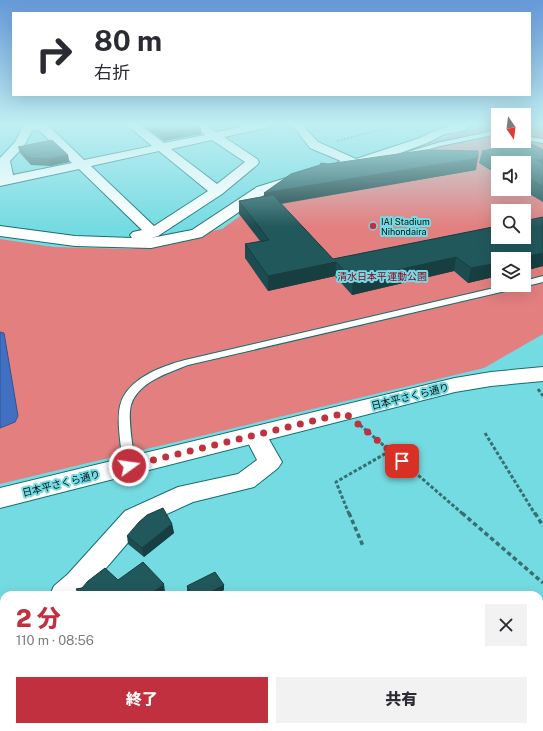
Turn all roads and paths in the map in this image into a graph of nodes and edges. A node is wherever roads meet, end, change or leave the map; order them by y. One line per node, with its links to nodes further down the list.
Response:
1 (6, 159): 13 (street)
2 (76, 159): 10 (street)
3 (104, 159): 10 (street)
4 (177, 159): 14 (street)
5 (249, 159): 14 (street)
6 (345, 159): 9 (street)
7 (366, 159): 9 (street)
8 (386, 159): 11 (lane)
9 (354, 163): 11 (street)
10 (81, 164): 13 (street); 17 (street)
11 (335, 168)
12 (314, 173): 16 (street)
13 (4, 181)
14 (217, 190): 17 (street)
15 (0, 226): 17 (street)
16 (0, 231)
17 (153, 233)
18 (543, 279): 19 (lane)
19 (531, 282)
20 (491, 291): 26 (lane)
21 (543, 374): 22 (street, 日本平さくら通り)
22 (345, 413): 24 (street, 日本平さくら通り); 25 (path)
23 (485, 434): 28 (path)
24 (255, 435): 26 (street, 日本平さくら通り); 31 (street)
25 (390, 451): 29 (path); 30 (path)
26 (129, 466): 27 (street, 日本平さくら通り)
27 (0, 498)
28 (543, 526)
29 (363, 546)
30 (543, 583)
31 (68, 591)

